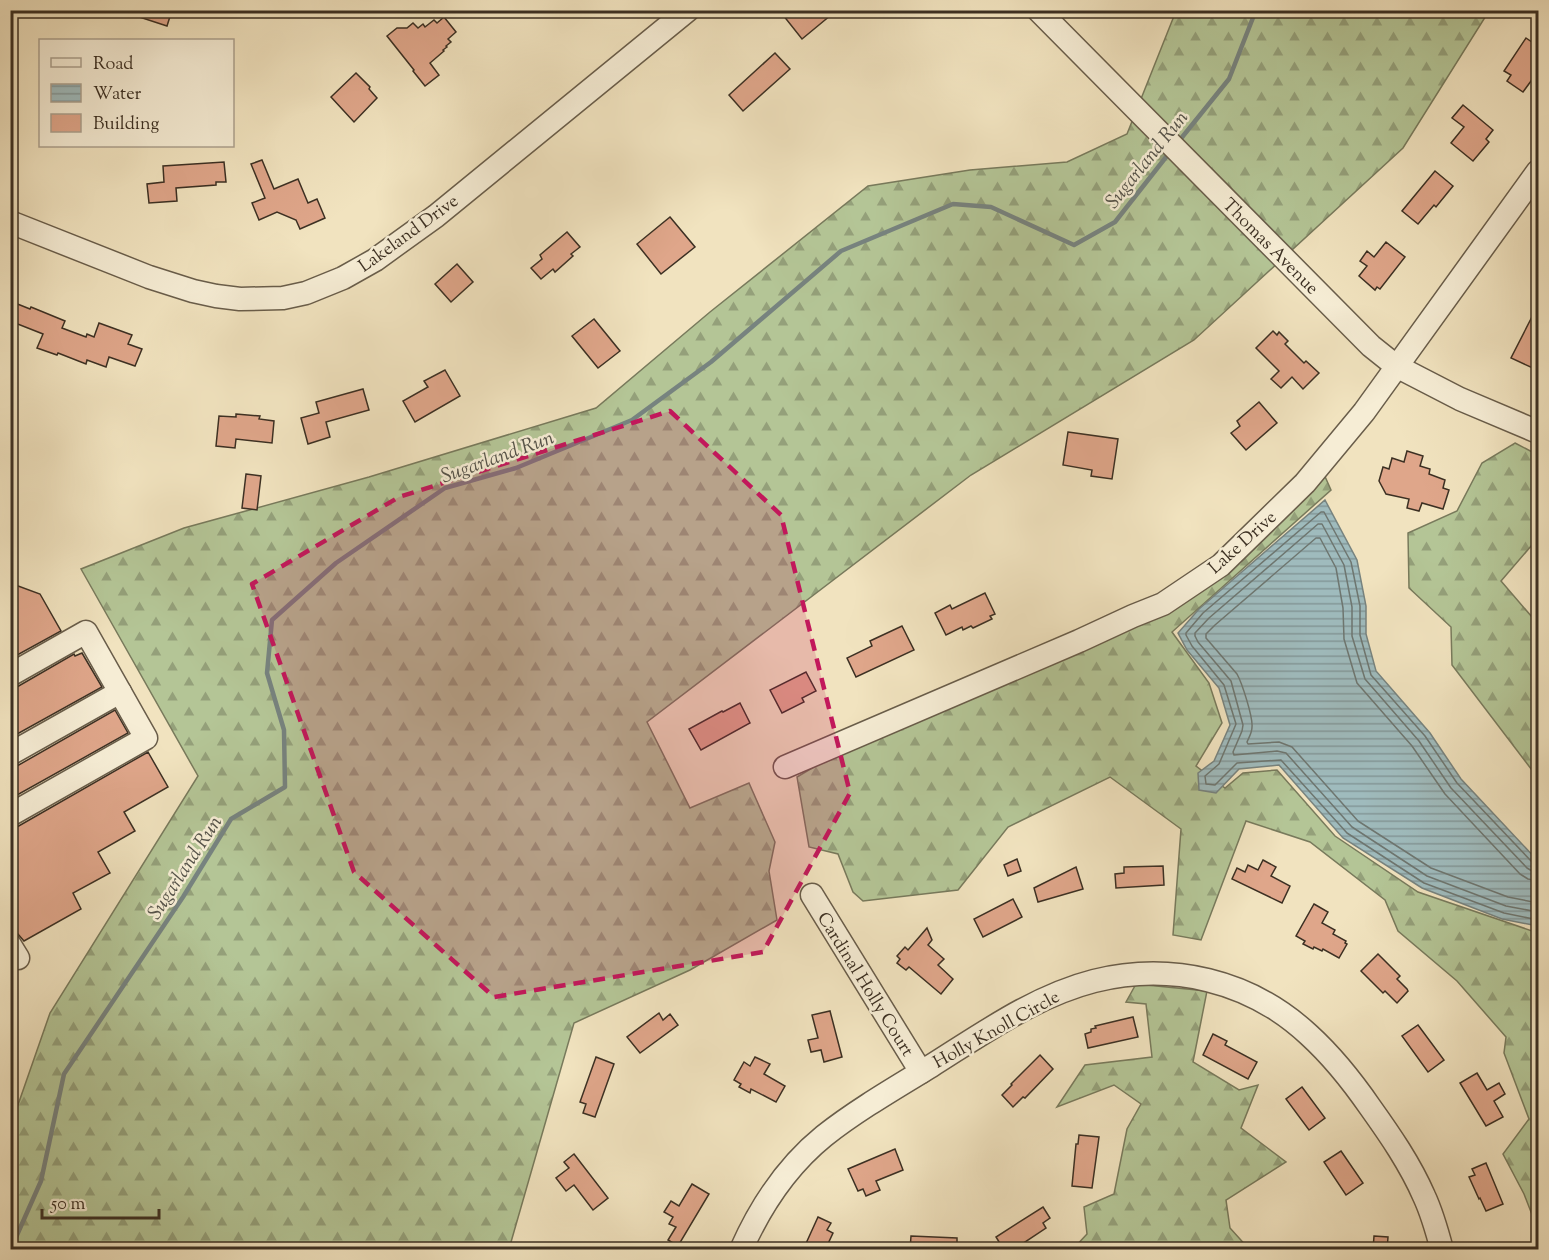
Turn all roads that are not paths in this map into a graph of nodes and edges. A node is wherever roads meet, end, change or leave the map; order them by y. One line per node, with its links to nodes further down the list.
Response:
1 (688, 10): 4 (street, Lakeland Drive)
2 (1038, 10): 5 (street, Thomas Avenue)
3 (1539, 171): 5 (street, Lake Drive)
4 (10, 222)
5 (1396, 366): 6 (street, Thomas Avenue); 10 (street, Lake Drive)
6 (1539, 432)
7 (10, 675): 8 (street)
8 (120, 692): 9 (street); 11 (street)
9 (10, 754)
10 (785, 767)
11 (10, 815)
12 (812, 895): 13 (street, Cardinal Holly Court)
13 (921, 1072): 14 (street, Holly Knoll Circle); 15 (street, Holly Knoll Circle)
14 (741, 1250)
15 (1442, 1250)

